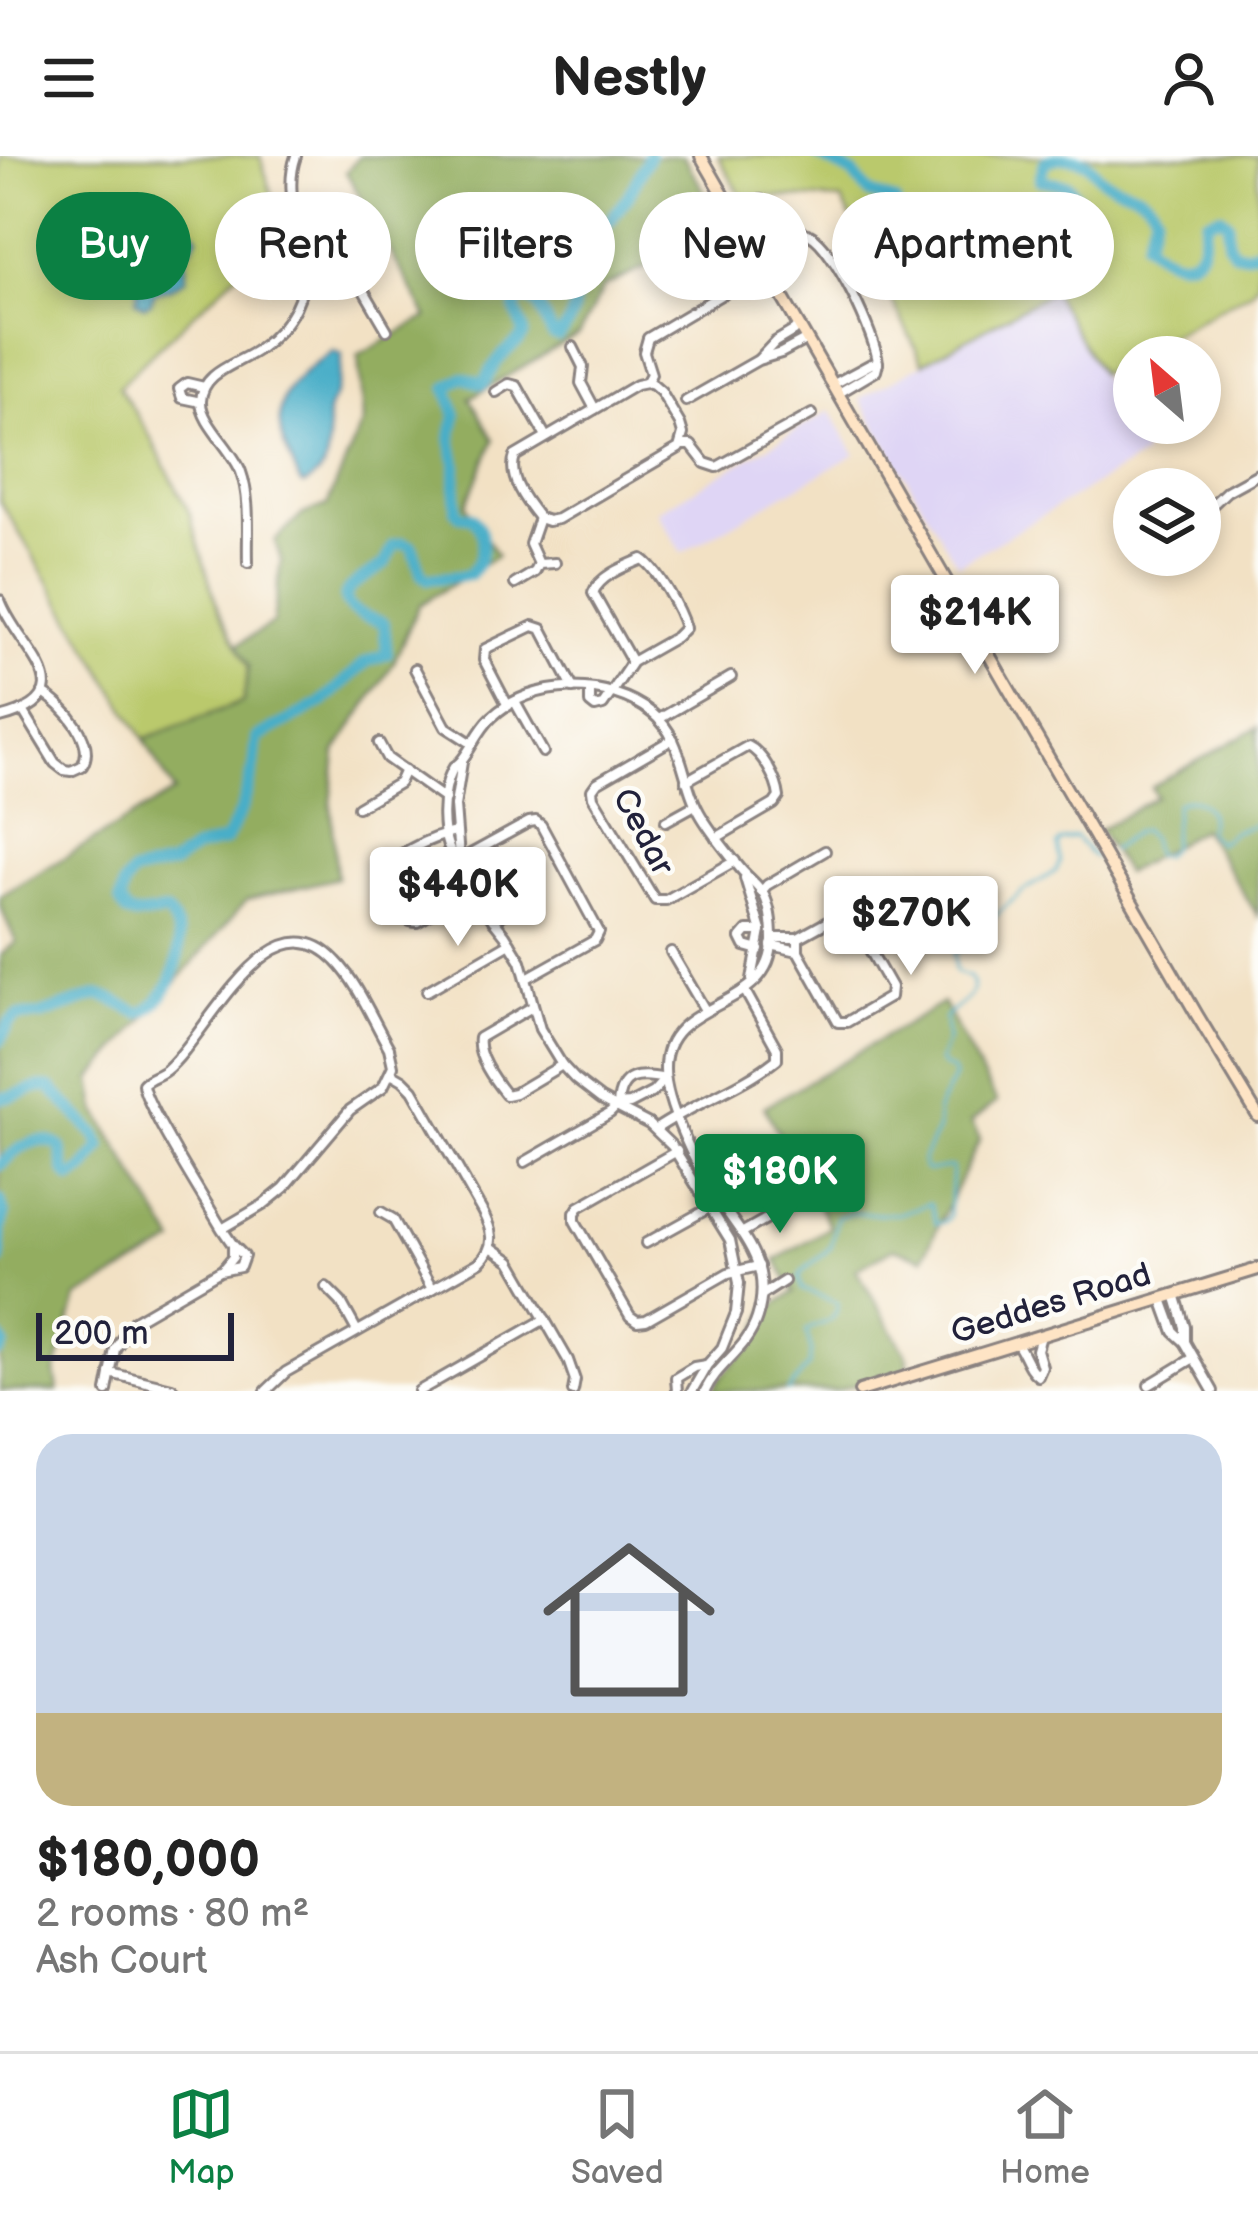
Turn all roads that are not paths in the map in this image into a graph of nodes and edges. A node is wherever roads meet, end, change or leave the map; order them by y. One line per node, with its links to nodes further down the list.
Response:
1 (296, 156): 3 (street)
2 (701, 156): 9 (main road)
3 (292, 192)
4 (808, 234): 13 (street)
5 (298, 300): 12 (street)
6 (369, 300): 8 (street)
7 (712, 300): 11 (street)
8 (387, 330)
9 (804, 333): 13 (main road); 16 (street)
10 (573, 347): 18 (street)
11 (646, 383): 15 (street); 18 (street)
12 (204, 387): 17 (street); 17 (street)
13 (837, 388): 77 (main road)
14 (496, 392): 21 (street)
15 (661, 392): 16 (street); 20 (street)
16 (686, 401): 20 (street)
17 (201, 402): 26 (street)
18 (596, 409): 21 (street)
19 (812, 414): 22 (street)
20 (680, 424): 22 (street)
21 (546, 437): 25 (street)
22 (681, 445): 25 (street)
23 (1258, 474): 24 (street)
24 (1221, 497)
25 (539, 518): 28 (street)
26 (248, 563)
27 (555, 563): 28 (street)
28 (539, 564): 29 (street)
29 (514, 584)
30 (0, 600): 36 (street)
31 (632, 662): 31 (street); 37 (street)
32 (415, 669): 44 (street)
33 (731, 677): 41 (street)
34 (573, 688): 35 (street); 38 (street); 38 (street)
35 (590, 689): 37 (street); 37 (street)
36 (43, 693): 39 (street); 39 (street)
37 (611, 693): 41 (street)
38 (512, 704): 44 (street); 45 (street)
39 (25, 712): 40 (street)
40 (0, 718)
41 (659, 719): 42 (street)
42 (673, 739): 47 (street); 56 (street, Cedar)
43 (379, 743): 46 (street)
44 (471, 743): 48 (street)
45 (543, 752)
46 (405, 770): 48 (street); 50 (street)
47 (686, 781): 49 (street); 54 (street)
48 (450, 800): 52 (street); 53 (street)
49 (695, 805): 51 (street); 54 (street)
50 (358, 807)
51 (666, 821)
52 (455, 832): 53 (street); 57 (street)
53 (444, 835): 57 (street); 58 (street)
54 (716, 838): 56 (street)
55 (825, 851): 59 (street)
56 (735, 861): 59 (street)
57 (458, 862): 58 (street); 67 (street)
58 (470, 891): 61 (street)
59 (758, 895): 63 (street)
60 (529, 900): 61 (street)
61 (493, 920): 64 (street)
62 (798, 938): 63 (street); 65 (street); 65 (street)
63 (766, 941): 65 (street); 69 (street)
64 (510, 943): 67 (street); 68 (street)
65 (797, 951)
66 (670, 952): 71 (street)
67 (526, 979): 70 (street)
68 (427, 991)
69 (745, 992): 71 (street); 76 (street)
70 (532, 1007): 72 (street); 72 (street)
71 (705, 1010): 74 (street)
72 (562, 1065): 75 (street)
73 (391, 1073): 88 (street); 88 (street); 91 (street)
74 (665, 1079): 75 (street); 75 (street); 76 (street)
75 (618, 1106): 78 (street); 82 (street)
76 (677, 1114): 78 (street); 80 (street)
77 (1258, 1116)
78 (656, 1129): 81 (street)
79 (765, 1142): 83 (street)
80 (688, 1145): 81 (street); 83 (street)
81 (676, 1151): 86 (street); 94 (street)
82 (525, 1162)
83 (705, 1178): 84 (street)
84 (720, 1202): 86 (street); 89 (street)
85 (796, 1202): 89 (street)
86 (709, 1208): 90 (street); 94 (street)
87 (381, 1211): 97 (street)
88 (222, 1229): 107 (street)
89 (743, 1232): 92 (street)
90 (646, 1243)
91 (490, 1247): 97 (street); 100 (street)
92 (759, 1266): 94 (street); 98 (street)
93 (1258, 1269): 99 (main road, Geddes Road)
94 (738, 1271): 105 (street)
95 (784, 1281): 98 (street)
96 (326, 1287): 101 (street)
97 (432, 1289): 101 (street)
98 (761, 1295): 106 (street)
99 (1169, 1297): 102 (main road, Geddes Road); 104 (street)
100 (544, 1319): 111 (street); 115 (street)
101 (357, 1330): 113 (street)
102 (1041, 1336): 103 (main road, Geddes Road); 108 (street)
103 (1016, 1343): 108 (street); 119 (main road, Geddes Road)
104 (1192, 1358): 109 (street); 121 (street)
105 (707, 1365): 106 (street); 116 (street); 117 (street)
106 (718, 1370): 118 (street)
107 (110, 1373): 110 (street); 112 (street)
108 (1038, 1376): 120 (street)
109 (1149, 1385)
110 (172, 1388)
111 (430, 1388): 114 (street)
112 (107, 1391)
113 (266, 1391)
114 (419, 1391)
115 (573, 1391)
116 (677, 1391)
117 (692, 1391)
118 (705, 1391)
119 (860, 1391)
120 (1041, 1391)
121 (1214, 1391)

